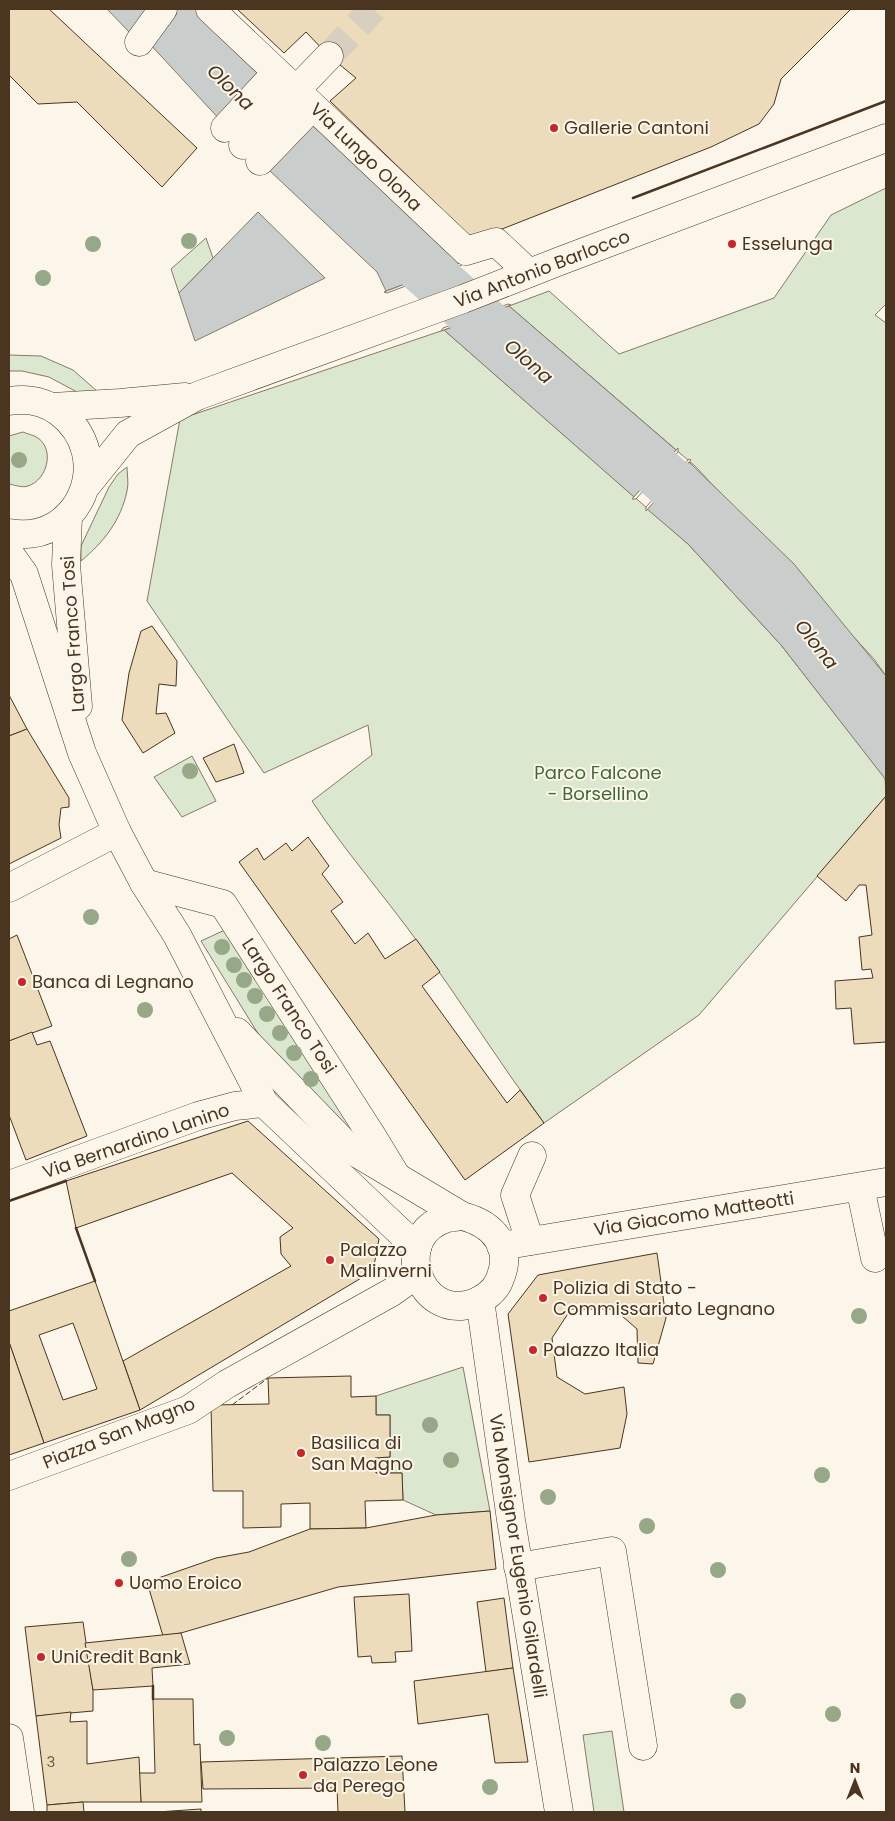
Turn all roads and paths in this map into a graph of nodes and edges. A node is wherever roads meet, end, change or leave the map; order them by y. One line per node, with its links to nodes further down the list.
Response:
1 (163, 9): 3 (street)
2 (210, 9): 5 (street, Via Lungo Olona)
3 (139, 42)
4 (329, 56): 5 (street)
5 (295, 90): 7 (street); 8 (street, Via Lungo Olona)
6 (886, 138): 8 (street, Via Antonio Barlocco)
7 (243, 145)
8 (529, 273): 9 (street, Via Antonio Barlocco)
9 (197, 396): 11 (street, Via Antonio Barlocco); 12 (street, Via Antonio Barlocco)
10 (9, 401): 11 (street)
11 (52, 407): 12 (street)
12 (87, 485): 13 (street)
13 (68, 516): 14 (street); 16 (street, Largo Franco Tosi)
14 (9, 533)
15 (9, 553): 16 (street, Largo Franco Tosi)
16 (82, 753): 17 (street, Largo Franco Tosi)
17 (117, 832): 18 (street, Largo Franco Tosi); 19 (street)
18 (144, 883): 20 (street, Largo Franco Tosi); 23 (street, Largo Franco Tosi)
19 (9, 888)
20 (217, 1012): 21 (street, Largo Franco Tosi); 23 (street, Largo Franco Tosi)
21 (264, 1103): 25 (street, Via Bernardino Lanino); 31 (street, Largo Franco Tosi)
22 (532, 1156): 28 (street)
23 (398, 1178): 27 (street, Largo Franco Tosi)
24 (886, 1182): 26 (street, Via Giacomo Matteotti)
25 (9, 1185)
26 (860, 1186): 28 (street, Via Giacomo Matteotti); 30 (street)
27 (462, 1216): 29 (street, Largo Franco Tosi); 31 (street)
28 (530, 1240): 29 (street, Via Giacomo Matteotti)
29 (502, 1246): 32 (street)
30 (875, 1258)
31 (417, 1261): 32 (street, Largo Franco Tosi); 33 (street, Piazza San Magno)
32 (480, 1300): 34 (street, Via Monsignor Eugenio Gilardelli)
33 (9, 1476)
34 (518, 1567): 36 (street); 38 (street, Via Monsignor Eugenio Gilardelli)
35 (9, 1738): 37 (street)
36 (643, 1746)
37 (20, 1812)
38 (558, 1812)

